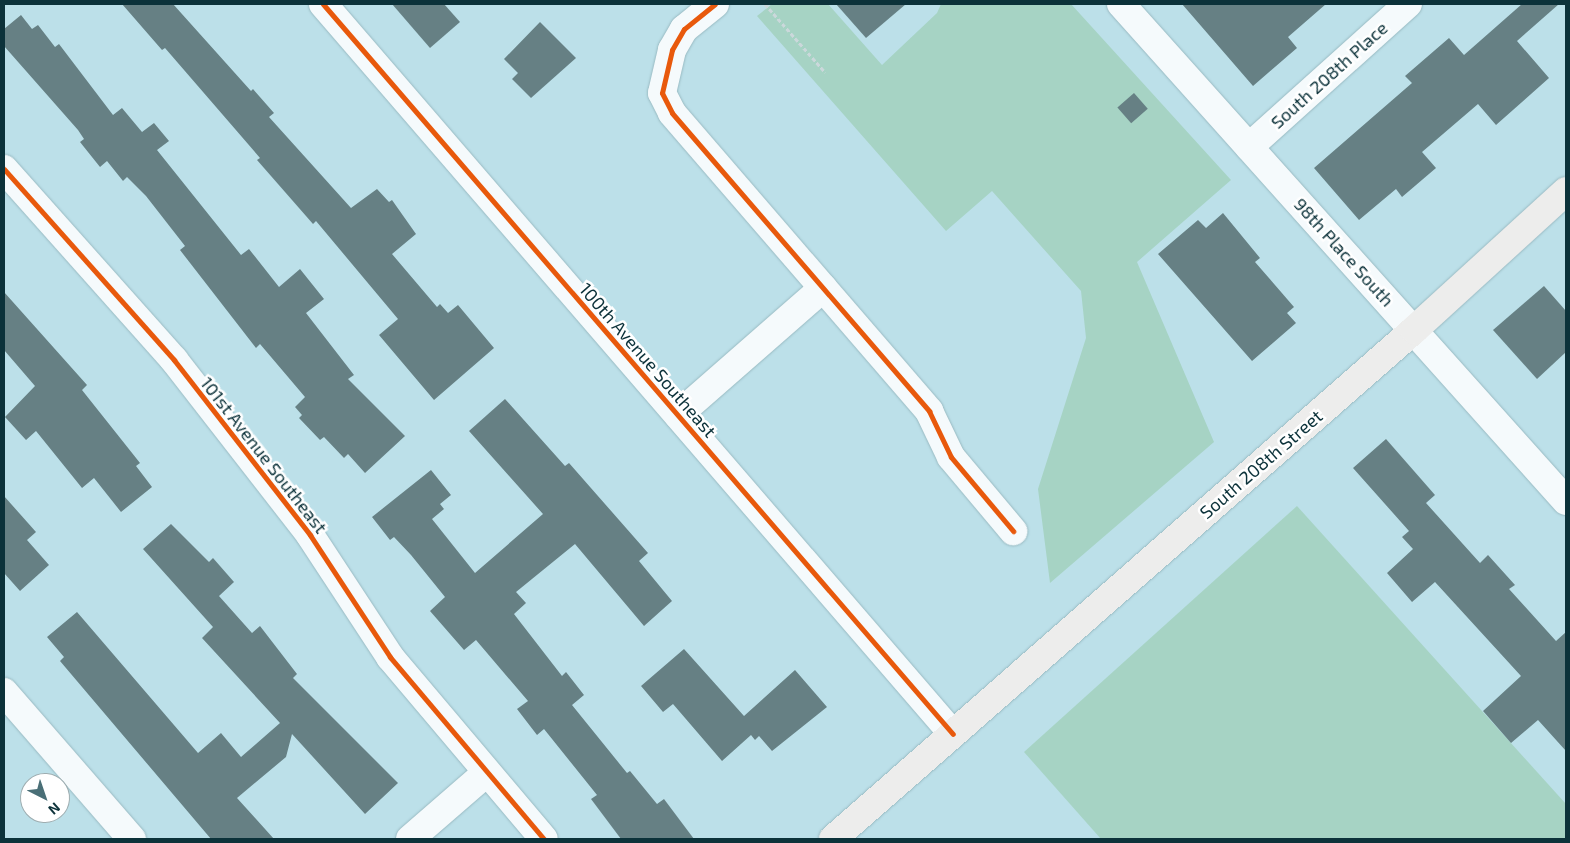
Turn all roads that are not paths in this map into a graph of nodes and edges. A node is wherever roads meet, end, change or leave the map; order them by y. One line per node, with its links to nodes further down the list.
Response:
1 (323, 4): 10 (street, 100th Avenue Southeast)
2 (715, 4): 8 (street)
3 (1121, 4): 5 (street, 98th Place South)
4 (1408, 4): 5 (street, South 208th Place)
5 (1250, 147): 9 (street, 98th Place South)
6 (4, 168): 15 (street, 101st Avenue Southeast)
7 (1566, 190): 9 (main road, South 208th Street)
8 (823, 288): 10 (street); 12 (street)
9 (1414, 330): 11 (street, 98th Place South); 14 (main road, South 208th Street)
10 (678, 415): 14 (street, 100th Avenue Southeast)
11 (1566, 501)
12 (1013, 531)
13 (4, 692): 16 (street)
14 (953, 734): 19 (main road, South 208th Street)
15 (485, 774): 17 (street); 18 (street, 101st Avenue Southeast)
16 (132, 839)
17 (410, 839)
18 (544, 839)
19 (833, 839)

